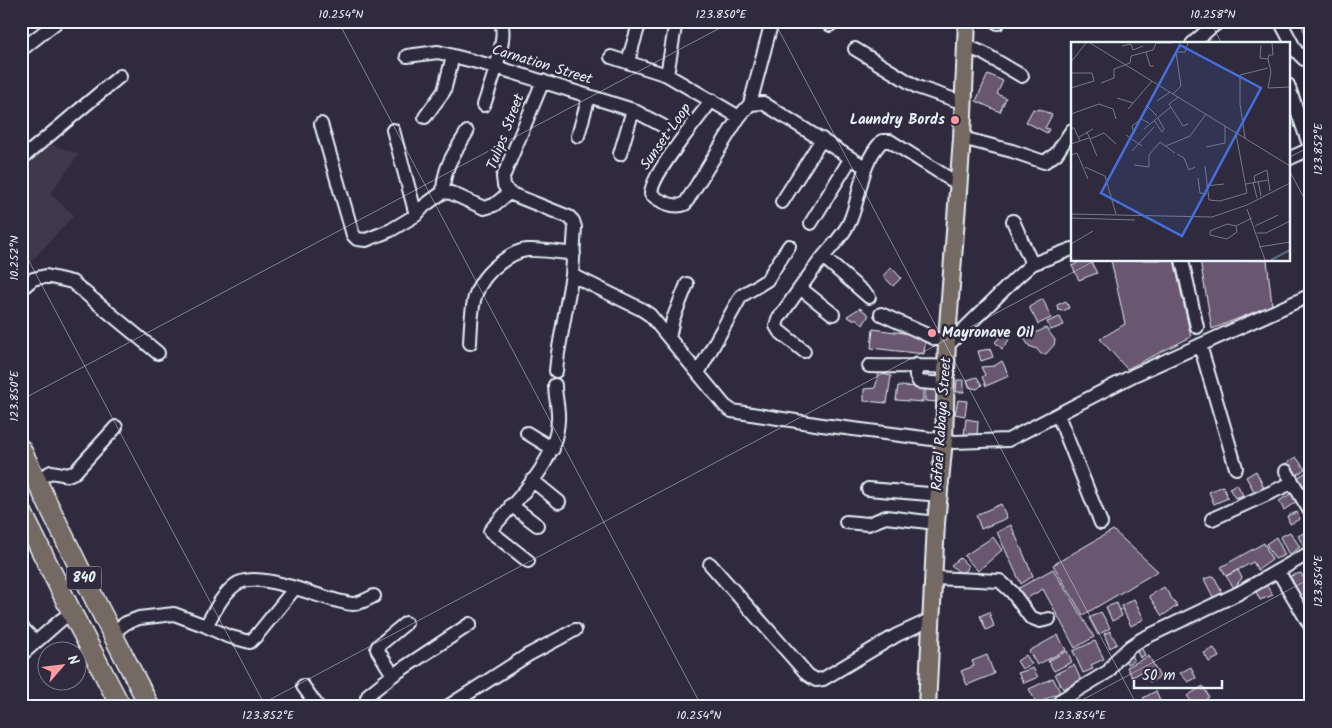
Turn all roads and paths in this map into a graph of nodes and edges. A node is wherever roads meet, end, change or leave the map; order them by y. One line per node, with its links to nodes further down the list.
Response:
1 (58, 21): 12 (street)
2 (501, 21): 18 (street)
3 (640, 21): 17 (street)
4 (676, 21): 19 (street)
5 (772, 21): 26 (street)
6 (967, 21): 10 (main road, Rafael Rabaya Street)
7 (1220, 21): 9 (street)
8 (1280, 21): 16 (street)
9 (1194, 42)
10 (966, 46): 21 (street); 27 (main road, Rafael Rabaya Street)
11 (855, 49): 27 (street)
12 (21, 50)
13 (407, 56): 14 (street, Carnation Street)
14 (453, 56): 18 (street, Carnation Street); 30 (street)
15 (610, 56): 17 (street)
16 (1311, 56)
17 (628, 61): 19 (street)
18 (496, 67): 22 (street, Carnation Street); 28 (street)
19 (667, 75): 25 (street)
20 (120, 76): 44 (street)
21 (1022, 76)
22 (543, 82): 24 (street, Carnation Street); 48 (street, Tulips Street)
23 (1290, 91): 40 (street)
24 (590, 96): 29 (street, Carnation Street); 37 (street)
25 (712, 100): 31 (street); 31 (street, Sunset Loop)
26 (756, 104): 31 (street); 39 (street)
27 (964, 104): 38 (main road, Rafael Rabaya Street)
28 (484, 105)
29 (633, 110): 33 (street, Carnation Street); 41 (street)
30 (425, 116)
31 (738, 117)
32 (322, 124): 50 (street)
33 (663, 126)
34 (392, 130): 50 (street)
35 (467, 132): 47 (street)
36 (1071, 132): 38 (street)
37 (578, 136)
38 (962, 138): 46 (main road, Rafael Rabaya Street)
39 (822, 139): 42 (street); 49 (street)
40 (1311, 149): 43 (street)
41 (620, 154)
42 (851, 158): 45 (street); 52 (street)
43 (1290, 158)
44 (21, 159)
45 (865, 167): 46 (street); 56 (street)
46 (958, 184): 70 (main road, Rafael Rabaya Street)
47 (443, 192): 48 (street); 50 (street)
48 (509, 193): 55 (street)
49 (782, 202)
50 (416, 215)
51 (1013, 221): 58 (street)
52 (810, 223)
53 (789, 246): 78 (street)
54 (1071, 249): 58 (street)
55 (574, 253): 59 (street); 69 (street)
56 (823, 257): 61 (street); 64 (street)
57 (1182, 261): 67 (street)
58 (1032, 264): 70 (street)
59 (572, 275): 68 (street); 77 (street)
60 (687, 284): 68 (street)
61 (800, 288): 65 (street); 72 (street)
62 (21, 289): 73 (street)
63 (1311, 294): 71 (street)
64 (869, 297)
65 (833, 314)
66 (881, 314): 70 (street)
67 (1197, 327)
68 (669, 338): 78 (street)
69 (470, 343)
70 (947, 343): 76 (main road, Rafael Rabaya Street)
71 (1200, 345): 81 (street); 87 (street)
72 (804, 351)
73 (158, 353)
74 (916, 365): 75 (street); 76 (street); 79 (street)
75 (869, 366)
76 (946, 367): 79 (main road, Rafael Rabaya Street)
77 (556, 371)
78 (698, 373): 84 (street)
79 (946, 384): 84 (main road, Rafael Rabaya Street)
80 (555, 385): 86 (street)
81 (1058, 414): 84 (street); 101 (street)
82 (116, 427): 89 (street)
83 (527, 433): 86 (street)
84 (944, 440): 93 (main road, Rafael Rabaya Street)
85 (21, 449): 89 (highway, 840)
86 (553, 449): 90 (street)
87 (1236, 468)
88 (1286, 471): 91 (street)
89 (36, 480): 119 (highway, 840)
90 (532, 480): 94 (street); 95 (street)
91 (1292, 483): 97 (street); 98 (street)
92 (868, 489): 93 (street)
93 (937, 496): 100 (main road, Rafael Rabaya Street)
94 (559, 502)
95 (512, 505): 102 (street); 104 (street)
96 (21, 510): 110 (highway, 840)
97 (1311, 513)
98 (1212, 518)
99 (846, 522): 100 (street)
100 (936, 523): 107 (main road, Rafael Rabaya Street)
101 (1101, 523)
102 (537, 525)
103 (1311, 552): 106 (street)
104 (528, 561)
105 (710, 564): 112 (street)
106 (1278, 571): 117 (street); 130 (street)
107 (934, 578): 111 (street); 112 (main road, Rafael Rabaya Street)
108 (295, 588): 109 (street); 115 (street); 115 (street)
109 (374, 596)
110 (72, 613): 120 (street); 124 (highway, 840)
111 (1050, 619)
112 (932, 620): 129 (main road, Rafael Rabaya Street)
113 (406, 623): 122 (street)
114 (470, 624): 122 (street)
115 (206, 626): 119 (street)
116 (21, 627): 120 (street)
117 (1311, 628)
118 (574, 630): 128 (street)
119 (112, 633): 125 (highway, 840)
120 (36, 642): 121 (street)
121 (21, 655)
122 (393, 675): 127 (street)
123 (303, 686): 126 (street)
124 (121, 707)
125 (150, 707)
126 (318, 707)
127 (371, 707)
128 (447, 707)
129 (927, 707)
130 (1058, 707)

